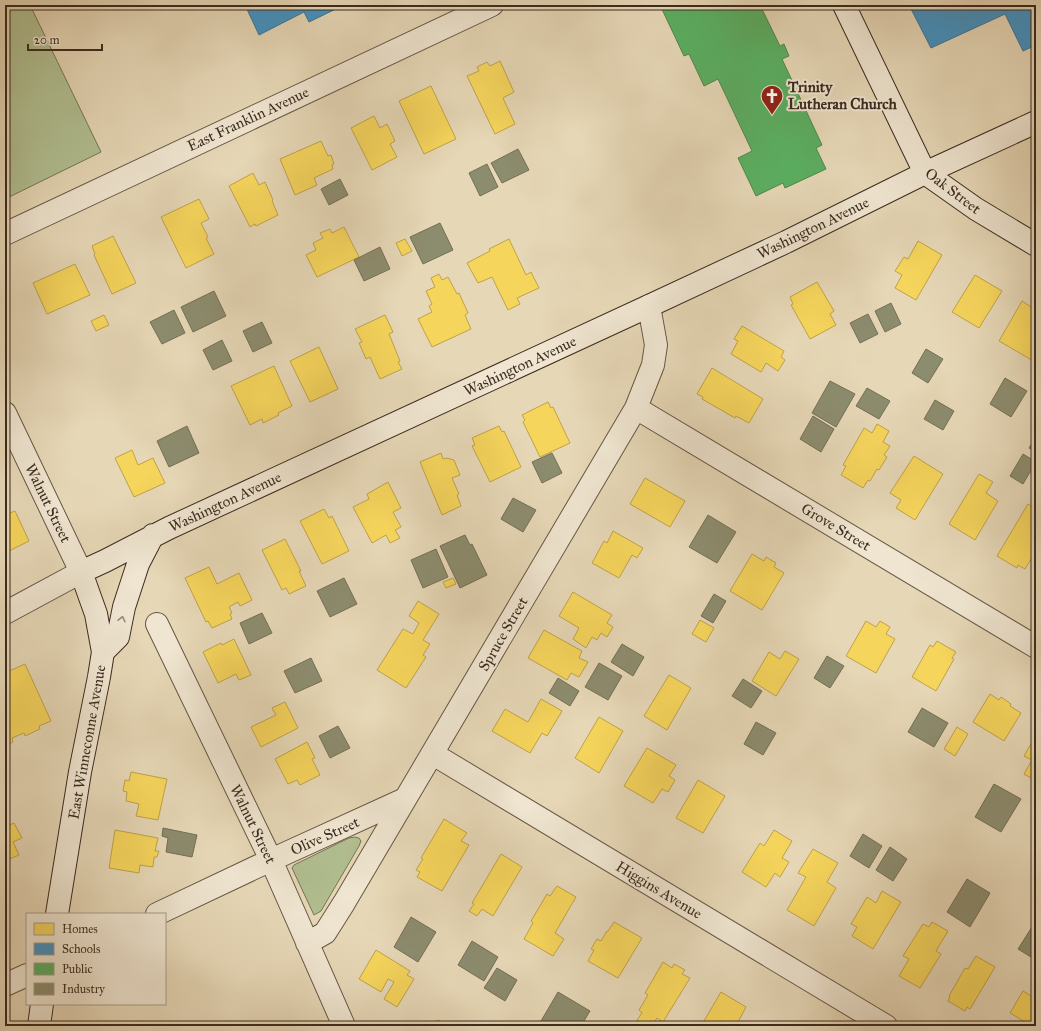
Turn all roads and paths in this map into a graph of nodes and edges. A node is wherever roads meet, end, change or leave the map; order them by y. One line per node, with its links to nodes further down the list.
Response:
1 (492, 5): 5 (street, East Franklin Avenue)
2 (844, 5): 4 (street, Oak Street)
3 (1036, 122): 4 (street, Washington Avenue)
4 (925, 173): 6 (street, Oak Street); 7 (street, Washington Avenue)
5 (5, 234)
6 (1036, 245)
7 (649, 306): 8 (street, Spruce Street); 10 (street, Washington Avenue)
8 (636, 408): 14 (street, Grove Street); 16 (street, Spruce Street)
9 (5, 413): 11 (street, Walnut Street)
10 (153, 535): 11 (street, Washington Avenue); 15 (street, one-way to 10)
11 (80, 572): 12 (street, Washington Avenue); 15 (street, East Winneconne Avenue)
12 (5, 612)
13 (157, 624): 18 (street, Walnut Street)
14 (1036, 647)
15 (103, 652): 19 (street, East Winneconne Avenue)
16 (433, 754): 17 (street, Spruce Street); 27 (street, Higgins Avenue)
17 (406, 799): 18 (street, Olive Street); 21 (street, Spruce Street)
18 (271, 860): 20 (street, Olive Street); 21 (street, Walnut Street)
19 (57, 913)
20 (159, 913)
21 (307, 943): 26 (street, Walnut Street)
22 (26, 975): 23 (street)
23 (5, 985)
24 (42, 1005): 25 (street)
25 (39, 1026)
26 (344, 1026)
27 (886, 1026)

